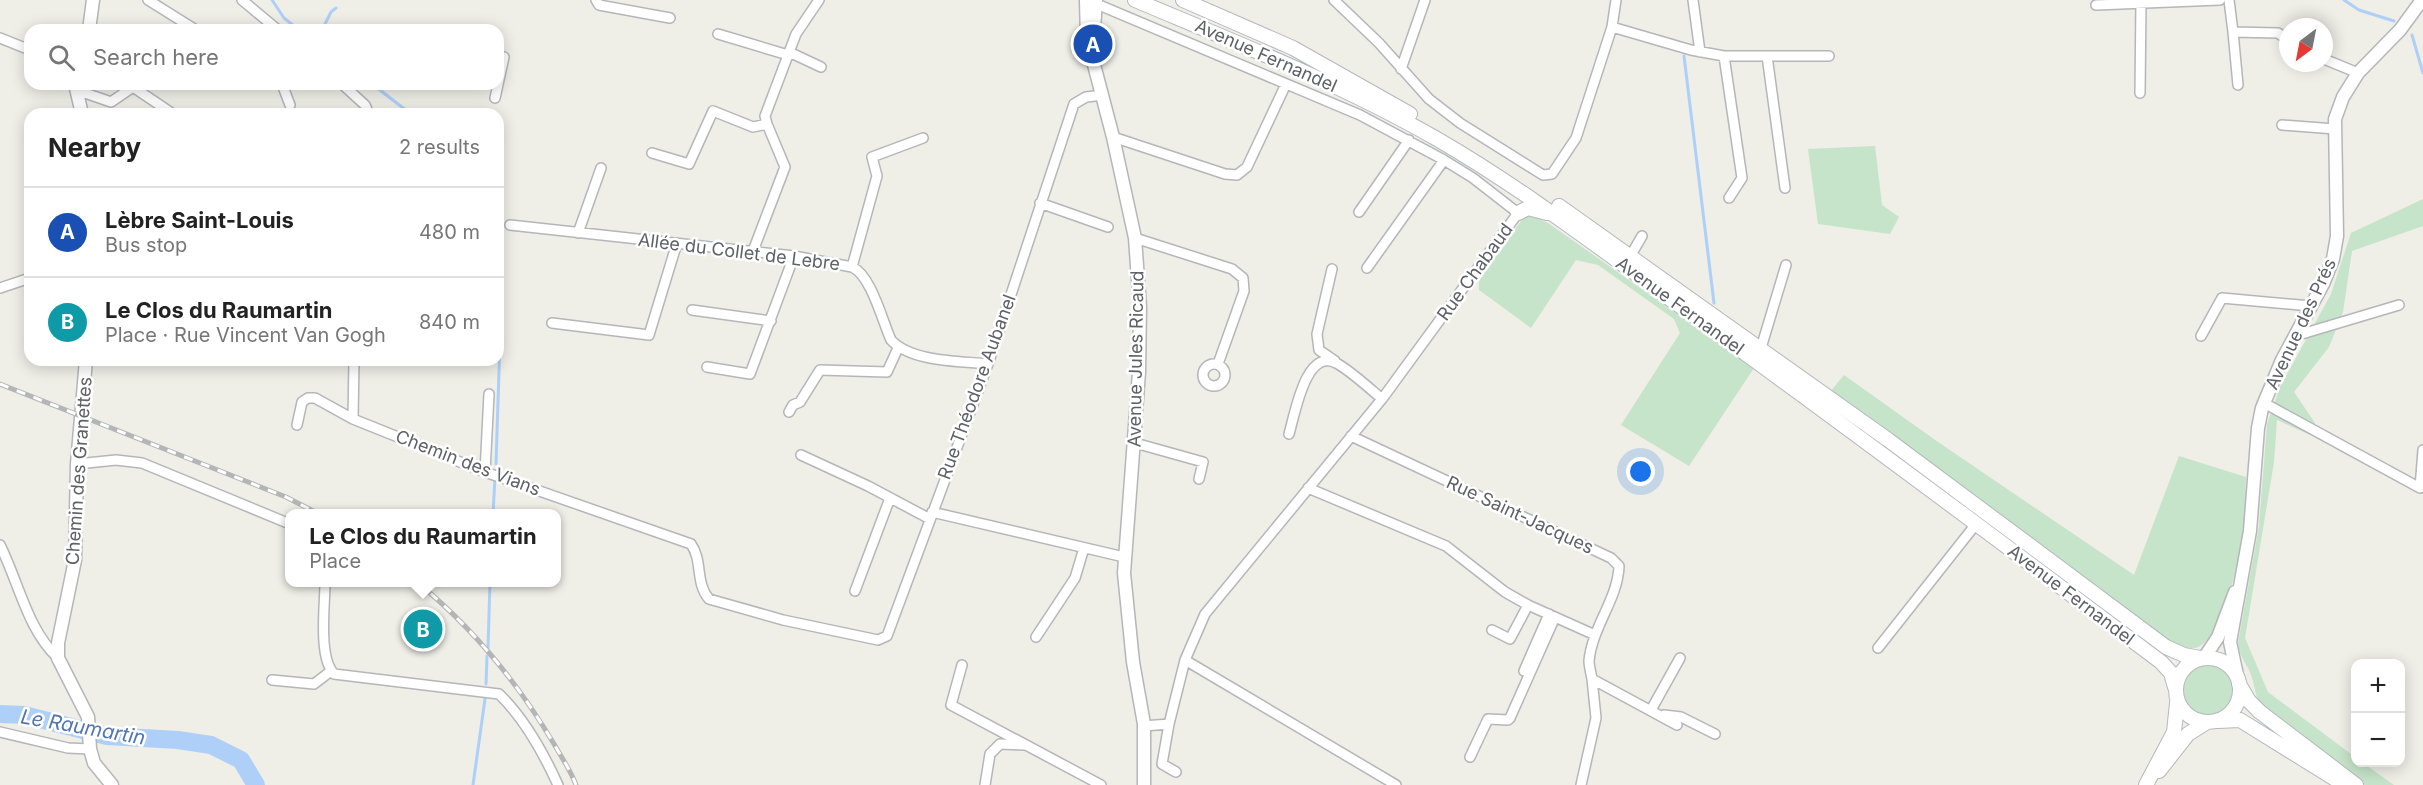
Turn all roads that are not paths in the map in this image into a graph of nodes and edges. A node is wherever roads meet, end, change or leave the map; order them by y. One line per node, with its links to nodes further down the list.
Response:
1 (93, 0): 22 (street)
2 (148, 0): 23 (street)
3 (242, 0): 24 (street)
4 (596, 0): 21 (street)
5 (819, 0): 32 (street)
6 (1135, 0): 70 (main road, Avenue Fernandel)
7 (1155, 0): 56 (main road, Avenue Fernandel)
8 (1183, 0): 56 (main road)
9 (1334, 0): 38 (street)
10 (1425, 0): 38 (street)
11 (1605, 0): 19 (street)
12 (1693, 0): 31 (street)
13 (2220, 0): 17 (street)
14 (2229, 0): 26 (street)
15 (2422, 0): 39 (street, Avenue des Prés)
16 (1092, 1): 40 (street, Rue Chabaud); 49 (street, Avenue Jules Ricaud)
17 (2156, 1): 18 (street)
18 (2141, 2): 20 (street); 48 (street)
19 (1616, 3): 25 (street)
20 (2096, 5)
21 (670, 18)
22 (90, 24)
23 (186, 24)
24 (271, 24)
25 (1612, 27): 31 (street); 38 (street)
26 (2233, 32): 28 (street); 41 (street)
27 (718, 34): 32 (street)
28 (2279, 34)
29 (0, 38): 30 (street)
30 (24, 48)
31 (1700, 52): 33 (street)
32 (788, 53): 37 (street); 55 (street)
33 (1724, 56): 34 (street); 66 (street)
34 (1767, 56): 35 (street); 65 (street)
35 (1829, 56)
36 (2333, 63): 39 (street)
37 (821, 67)
38 (1401, 69)
39 (2358, 73): 58 (street, Avenue des Prés)
40 (1286, 84): 59 (street); 61 (street, Rue Chabaud)
41 (2238, 85)
42 (76, 90): 43 (street); 52 (street)
43 (129, 90)
44 (137, 90): 53 (street)
45 (284, 90): 51 (street)
46 (349, 90): 54 (street)
47 (497, 90): 50 (street)
48 (2140, 93)
49 (1103, 95): 59 (street, Avenue Jules Ricaud); 67 (street, Rue Théodore Aubanel)
50 (495, 98)
51 (290, 105)
52 (80, 108)
53 (164, 108)
54 (366, 108)
55 (767, 124): 62 (street); 77 (street)
56 (1428, 124): 78 (main road, Avenue Fernandel)
57 (2282, 125): 58 (street)
58 (2335, 129): 87 (street, Avenue des Prés)
59 (1113, 137): 75 (street, Avenue Jules Ricaud)
60 (923, 138): 81 (street)
61 (1409, 140): 63 (street, Rue Chabaud); 68 (street)
62 (652, 153)
63 (1444, 160): 69 (street, Rue Chabaud); 83 (street)
64 (601, 168): 73 (street)
65 (1785, 188)
66 (1729, 198)
67 (1040, 203): 72 (street); 96 (street, Rue Théodore Aubanel)
68 (1359, 212)
69 (1518, 213): 70 (main road); 102 (street, Rue Chabaud)
70 (1561, 218): 120 (main road, Avenue Fernandel)
71 (510, 225): 73 (street, Allée du Collet de Lebre)
72 (1108, 227)
73 (578, 232): 76 (street, Allée du Collet de Lebre)
74 (1642, 236): 78 (street)
75 (1135, 238): 97 (street); 109 (street, Avenue Jules Ricaud)
76 (677, 243): 77 (street, Allée du Collet de Lebre); 90 (street)
77 (753, 251): 79 (street, Allée du Collet de Lebre)
78 (1631, 255): 94 (main road, Avenue Fernandel)
79 (794, 256): 81 (street, Allée du Collet de Lebre); 89 (street)
80 (1786, 265): 94 (street)
81 (852, 267): 93 (street, Allée du Collet de Lebre)
82 (1332, 268): 95 (street)
83 (1367, 268)
84 (24, 280): 85 (street)
85 (0, 288)
86 (2399, 305): 92 (street)
87 (2311, 306): 91 (street); 92 (street, Avenue des Prés)
88 (692, 310): 89 (street)
89 (771, 321): 100 (street)
90 (552, 323)
91 (2200, 336)
92 (2295, 336): 103 (street, Avenue des Prés)
93 (898, 348): 96 (street); 104 (street)
94 (1761, 348): 136 (main road, Avenue Fernandel)
95 (1336, 362): 102 (street); 107 (street)
96 (988, 364): 118 (street, Rue Théodore Aubanel)
97 (1218, 364)
98 (85, 366): 112 (street, Chemin des Granettes)
99 (354, 366): 105 (street)
100 (706, 367)
101 (489, 393): 113 (street)
102 (1382, 399): 108 (street, Rue Chabaud)
103 (2264, 403): 116 (street); 125 (street, Avenue des Prés)
104 (789, 412)
105 (352, 419): 106 (street, Chemin des Vians); 113 (street, Chemin des Vians)
106 (297, 425)
107 (1288, 434)
108 (1351, 436): 115 (street, Rue Chabaud); 131 (street, Rue Saint-Jacques)
109 (1135, 443): 114 (street); 123 (street, Avenue Jules Ricaud)
110 (2423, 450): 116 (street)
111 (801, 455): 117 (street)
112 (77, 464): 119 (street); 134 (street, Chemin des Granettes)
113 (485, 472): 118 (street, Chemin des Vians)
114 (1199, 479)
115 (1308, 488): 128 (street); 137 (street, Rue Chabaud)
116 (2422, 488)
117 (890, 498): 118 (street); 127 (street)
118 (931, 515): 122 (street)
119 (285, 522)
120 (1976, 524): 133 (street); 144 (main road, Avenue Fernandel)
121 (0, 545): 124 (street)
122 (1084, 548): 123 (street); 132 (street)
123 (1124, 557): 150 (street, Avenue Jules Ricaud)
124 (3, 559): 134 (street)
125 (2245, 569): 136 (street, Avenue des Prés); 143 (street, Avenue des Prés)
126 (325, 587): 139 (street)
127 (855, 591)
128 (1528, 605): 129 (street); 130 (street)
129 (1552, 616): 131 (street); 140 (street); 155 (street)
130 (1492, 630)
131 (1595, 635): 141 (street, Rue Saint-Jacques)
132 (1036, 637)
133 (1878, 648)
134 (58, 658): 154 (street)
135 (1680, 658): 146 (street)
136 (2202, 658): 143 (main road); 144 (main road)
137 (1185, 660): 148 (street, Rue Chabaud); 157 (street)
138 (962, 665): 153 (street)
139 (331, 671): 142 (street); 160 (street)
140 (1524, 671)
141 (1592, 679): 146 (street); 165 (street, Rue Saint-Jacques)
142 (272, 680)
143 (2239, 682): 147 (main road); 167 (main road)
144 (2175, 687): 145 (main road)
145 (2178, 703): 147 (main road); 158 (main road)
146 (1656, 713): 149 (street); 152 (street)
147 (2213, 722): 158 (main road); 166 (main road)
148 (1169, 724): 150 (street); 156 (street, Rue Chabaud)
149 (1677, 725)
150 (1144, 726): 163 (street, Avenue Jules Ricaud)
151 (0, 732): 154 (street)
152 (1715, 734)
153 (1026, 745): 161 (street); 162 (street)
154 (90, 749): 159 (street)
155 (1470, 757)
156 (1176, 772)
157 (1383, 781): 164 (street)
158 (2149, 781)
159 (112, 785)
160 (558, 785)
161 (985, 785)
162 (1101, 785)
163 (1144, 785)
164 (1396, 785)
165 (1581, 785)
166 (2345, 785)
167 (2356, 785)

